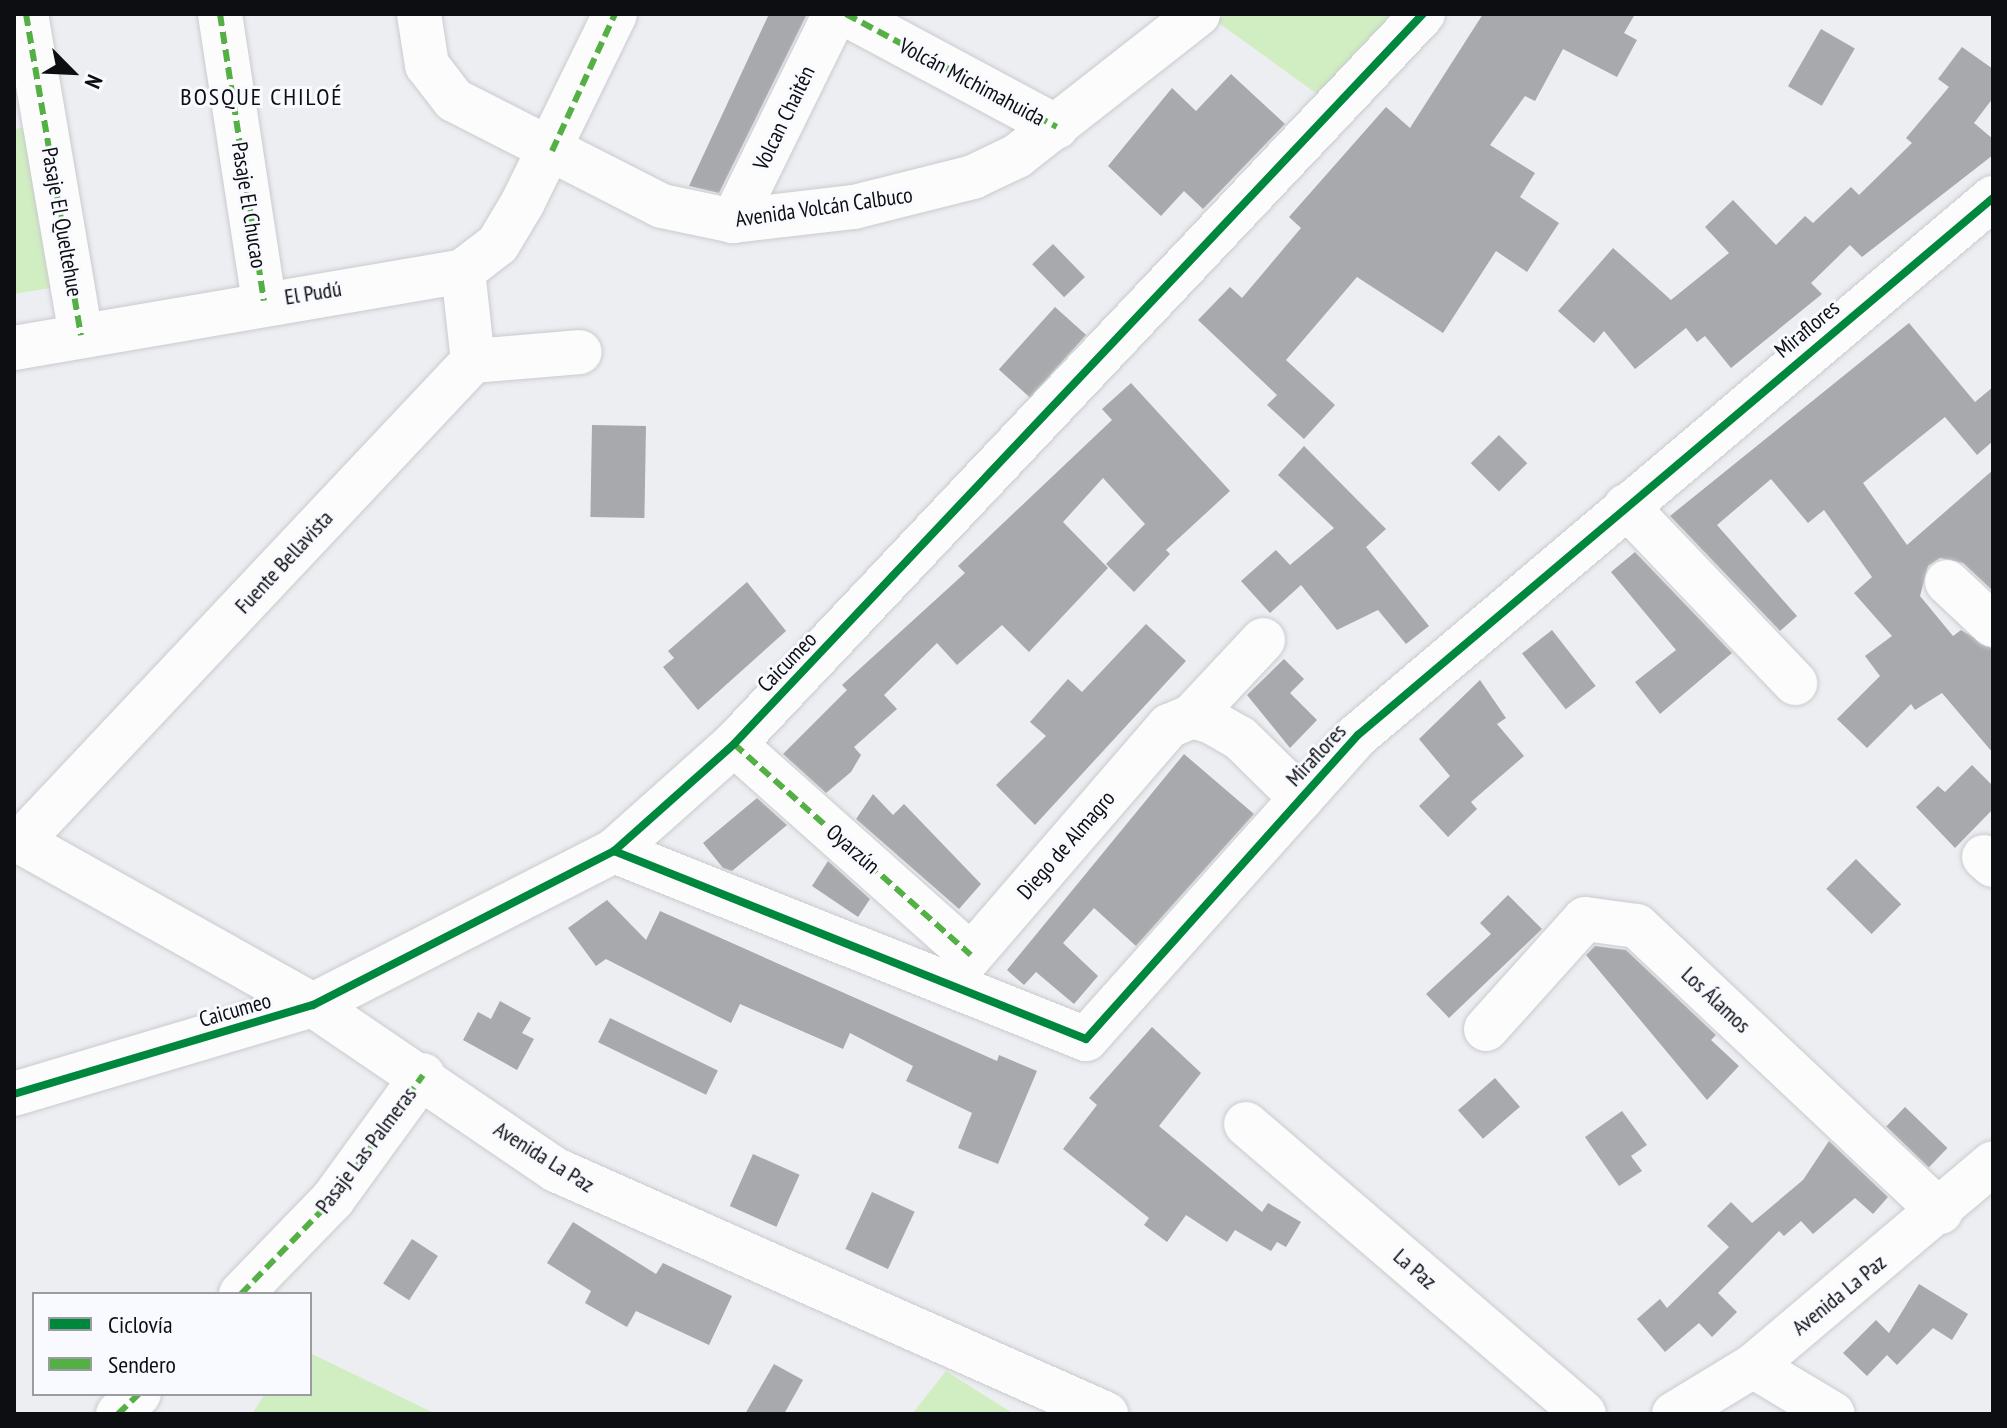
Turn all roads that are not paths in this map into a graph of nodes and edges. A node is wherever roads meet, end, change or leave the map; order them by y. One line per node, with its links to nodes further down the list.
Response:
1 (26, 14): 15 (street, Pasaje El Queltehue)
2 (220, 14): 14 (street, Pasaje El Chucao)
3 (419, 14): 10 (street, Avenida Volcán Calbuco)
4 (615, 14): 10 (street, El Pudú)
5 (835, 14): 12 (street, Volcan Chaitén)
6 (846, 14): 9 (street, Volcán Michimahuida)
7 (1198, 14): 9 (street, Avenida Volcán Calbuco)
8 (1423, 14): 25 (street, Caicumeo)
9 (1057, 127): 12 (street, Avenida Volcán Calbuco)
10 (552, 151): 12 (street, Avenida Volcán Calbuco); 13 (street, El Pudú)
11 (1993, 198): 19 (street, Miraflores)
12 (733, 221)
13 (463, 271): 14 (street, El Pudú); 18 (street)
14 (264, 301): 15 (street, El Pudú)
15 (81, 335): 16 (street, El Pudú)
16 (14, 348)
17 (580, 352): 18 (street)
18 (473, 361): 27 (street, Fuente Bellavista)
19 (1626, 506): 23 (street); 26 (street, Miraflores)
20 (1947, 582): 21 (street)
21 (1993, 625)
22 (1263, 640): 24 (street, Diego de Almagro)
23 (1795, 683)
24 (1192, 716): 26 (street); 29 (street, Diego de Almagro)
25 (734, 744): 28 (street, Caicumeo); 29 (street, Oyarzún)
26 (1301, 798): 29 (street, Miraflores)
27 (18, 839): 30 (street, Avenida La Paz)
28 (614, 851): 29 (street, Miraflores); 30 (street, Caicumeo)
29 (959, 969)
30 (313, 1005): 32 (street, Avenida La Paz); 33 (street, Caicumeo)
31 (1486, 1029): 36 (street, Los Álamos)
32 (423, 1075): 37 (street, Pasaje Las Palmeras); 40 (street, Avenida La Paz)
33 (14, 1094)
34 (1246, 1124): 42 (street, La Paz)
35 (1993, 1163): 36 (street, Avenida La Paz)
36 (1941, 1212): 38 (street, Avenida La Paz)
37 (243, 1292)
38 (1753, 1366): 43 (street, Avenida La Paz); 44 (street)
39 (137, 1396): 41 (street)
40 (1093, 1411)
41 (118, 1414)
42 (1584, 1414)
43 (1674, 1414)
44 (1833, 1414)

